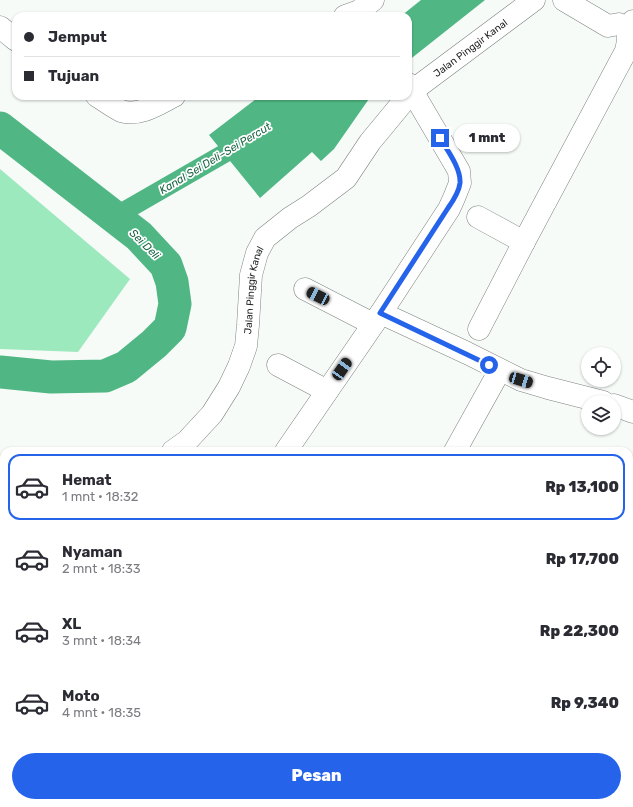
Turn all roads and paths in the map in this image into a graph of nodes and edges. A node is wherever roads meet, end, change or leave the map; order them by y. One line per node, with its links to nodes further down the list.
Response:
1 (534, 0): 7 (street, Jalan Pinggir Kanal)
2 (564, 0): 5 (street)
3 (588, 0): 5 (street)
4 (0, 27): 6 (street)
5 (628, 27): 13 (street)
6 (12, 37)
7 (412, 89)
8 (412, 96): 15 (street)
9 (103, 100): 10 (street)
10 (165, 100)
11 (402, 100): 23 (street, Jalan Pinggir Kanal)
12 (478, 217): 13 (street)
13 (524, 242): 16 (street)
14 (305, 290): 15 (street)
15 (377, 319): 18 (street); 19 (street)
16 (479, 329)
17 (278, 365): 19 (street)
18 (500, 370): 20 (street); 25 (street)
19 (327, 391): 24 (street)
20 (581, 396)
21 (621, 408): 22 (street)
22 (633, 412)
23 (179, 447)
24 (289, 447)
25 (457, 447)

